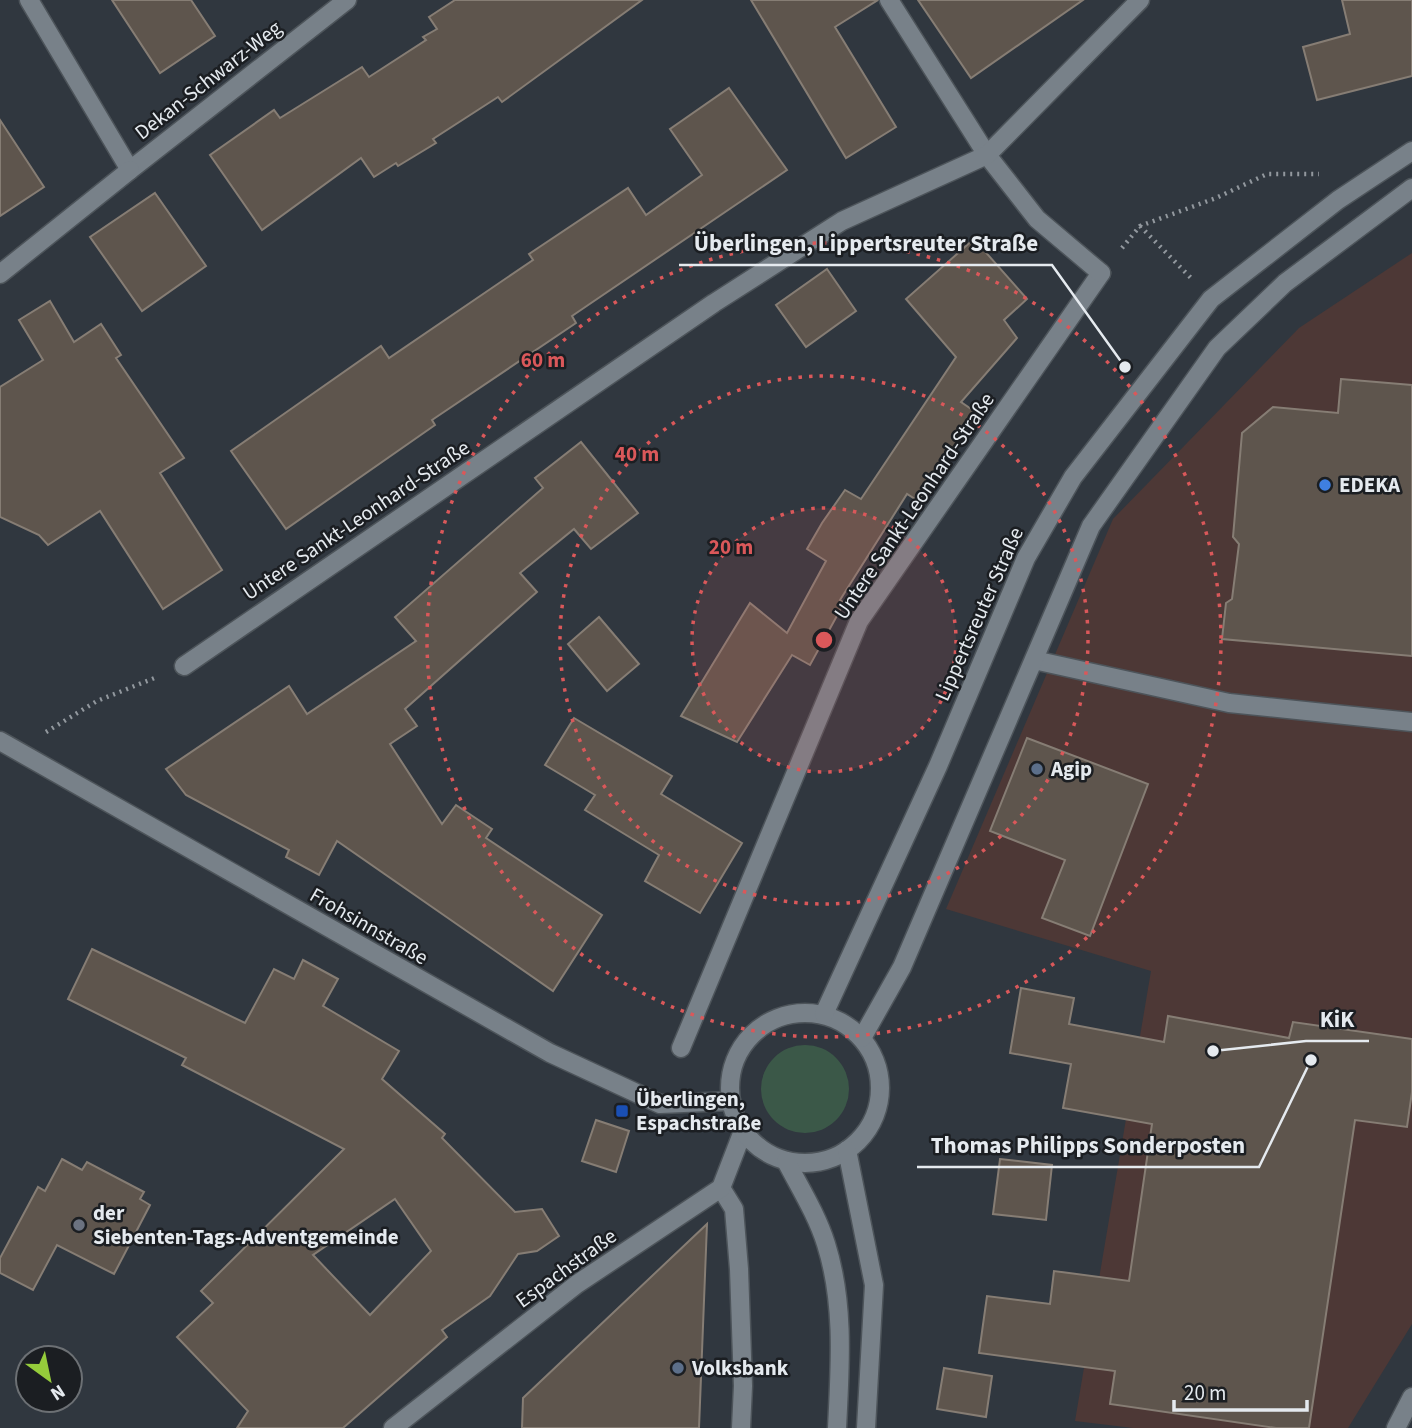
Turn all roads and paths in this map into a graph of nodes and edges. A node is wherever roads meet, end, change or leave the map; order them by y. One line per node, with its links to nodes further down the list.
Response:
1 (29, 0): 7 (street, Dekan-Schwarz-Weg)
2 (347, 0): 7 (street, Dekan-Schwarz-Weg)
3 (889, 0): 6 (street)
4 (1140, 0): 6 (street, Untere Sankt-Leonhard-Straße)
5 (1412, 151): 9 (street, Lippertsreuter Straße)
6 (987, 155): 11 (street); 15 (street, Untere Sankt-Leonhard-Straße)
7 (130, 170): 12 (street, Dekan-Schwarz-Weg)
8 (1412, 188): 14 (street)
9 (1338, 200): 10 (path); 13 (street, Lippertsreuter Straße)
10 (1140, 226): 11 (path); 13 (path)
11 (1101, 273): 21 (street, Untere Sankt-Leonhard-Straße)
12 (0, 274)
13 (1211, 299): 19 (street, Lippertsreuter Straße)
14 (1034, 660): 16 (street); 20 (street)
15 (184, 666): 18 (path)
16 (1412, 722)
17 (0, 741): 18 (street, Frohsinnstraße)
18 (19, 752): 22 (street, Frohsinnstraße)
19 (824, 1014): 20 (street); 22 (street)
20 (862, 1038): 24 (street)
21 (681, 1048)
22 (731, 1101): 23 (street)
23 (743, 1130): 25 (street); 26 (street)
24 (847, 1150): 25 (street); 31 (street)
25 (786, 1161): 30 (street)
26 (721, 1188): 28 (street, Espachstraße); 29 (street)
27 (1412, 1397): 32 (street)
28 (393, 1428)
29 (741, 1428)
30 (837, 1428)
31 (866, 1428)
32 (1396, 1428)

